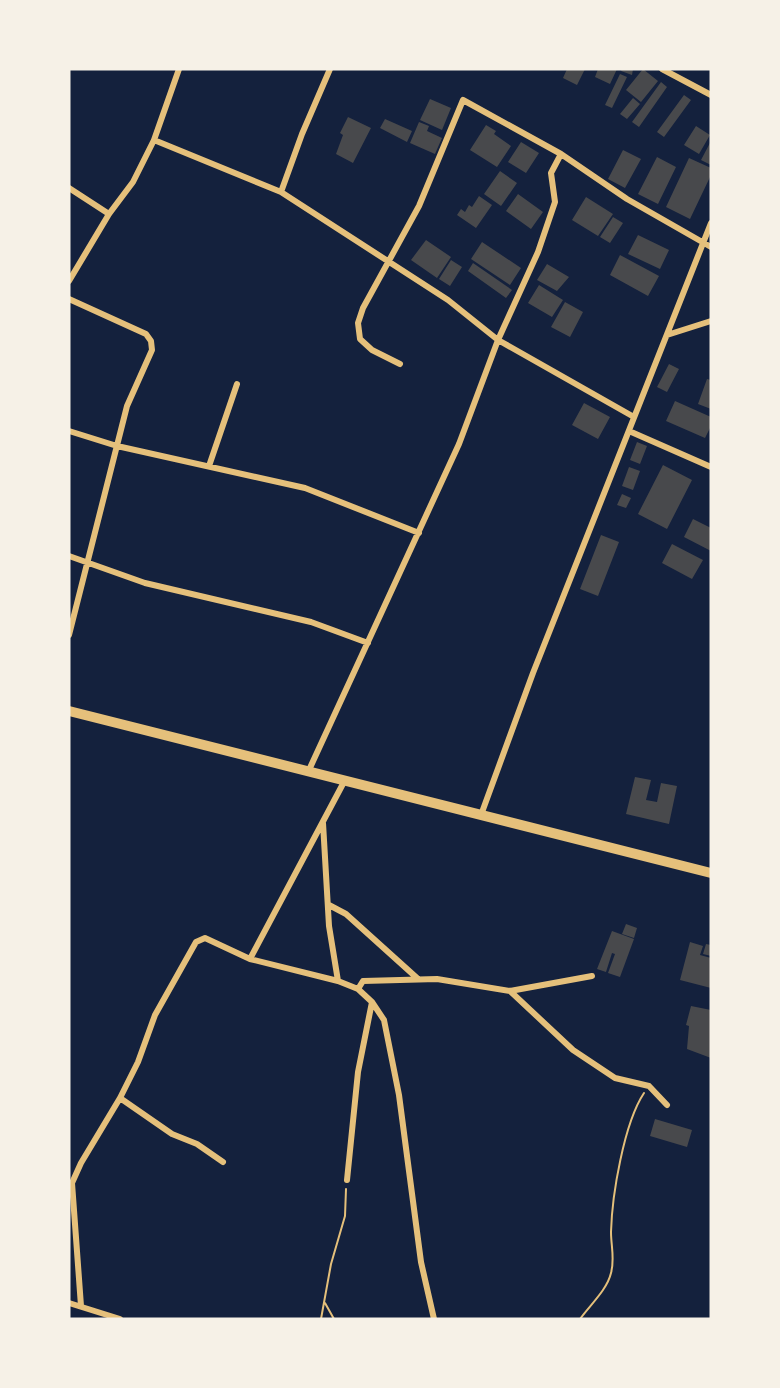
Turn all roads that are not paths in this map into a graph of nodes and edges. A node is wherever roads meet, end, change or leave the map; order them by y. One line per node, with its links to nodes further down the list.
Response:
1 (179, 69): 5 (street)
2 (330, 69): 8 (street)
3 (662, 69): 4 (street)
4 (711, 95)
5 (154, 140): 8 (street); 9 (street)
6 (561, 154): 11 (street); 13 (street); 18 (street)
7 (69, 188): 9 (street)
8 (281, 192): 13 (street)
9 (109, 214): 14 (street)
10 (711, 223): 11 (street)
11 (704, 242): 12 (street); 17 (street)
12 (711, 247)
13 (388, 262): 18 (street); 19 (street)
14 (69, 280)
15 (69, 299): 24 (street)
16 (711, 321): 17 (street)
17 (667, 335): 21 (street)
18 (498, 340): 21 (street); 27 (street)
19 (400, 364)
20 (237, 384): 25 (street)
21 (634, 417): 23 (street)
22 (69, 431): 24 (street)
23 (629, 431): 26 (street); 35 (street)
24 (117, 446): 25 (street); 29 (street)
25 (209, 466): 27 (street)
26 (711, 467)
27 (418, 533): 31 (street)
28 (69, 556): 29 (street)
29 (85, 563): 30 (street); 31 (street)
30 (69, 635)
31 (368, 643): 33 (street)
32 (69, 711): 33 (main road)
33 (309, 770): 34 (main road)
34 (346, 779): 35 (main road); 36 (street)
35 (481, 815): 37 (main road)
36 (322, 823): 38 (street); 39 (street)
37 (711, 873)
38 (329, 905): 41 (street); 42 (street)
39 (250, 959): 42 (street); 46 (street)
40 (592, 976): 44 (street)
41 (417, 978): 43 (street); 44 (street)
42 (338, 981): 43 (street)
43 (358, 989): 45 (street)
44 (510, 991): 47 (street)
45 (372, 1002): 49 (street); 53 (street)
46 (120, 1098): 48 (street); 51 (street)
47 (667, 1104)
48 (223, 1162)
49 (347, 1180)
50 (69, 1303): 51 (street)
51 (81, 1306): 52 (street)
52 (120, 1319)
53 (434, 1319)

